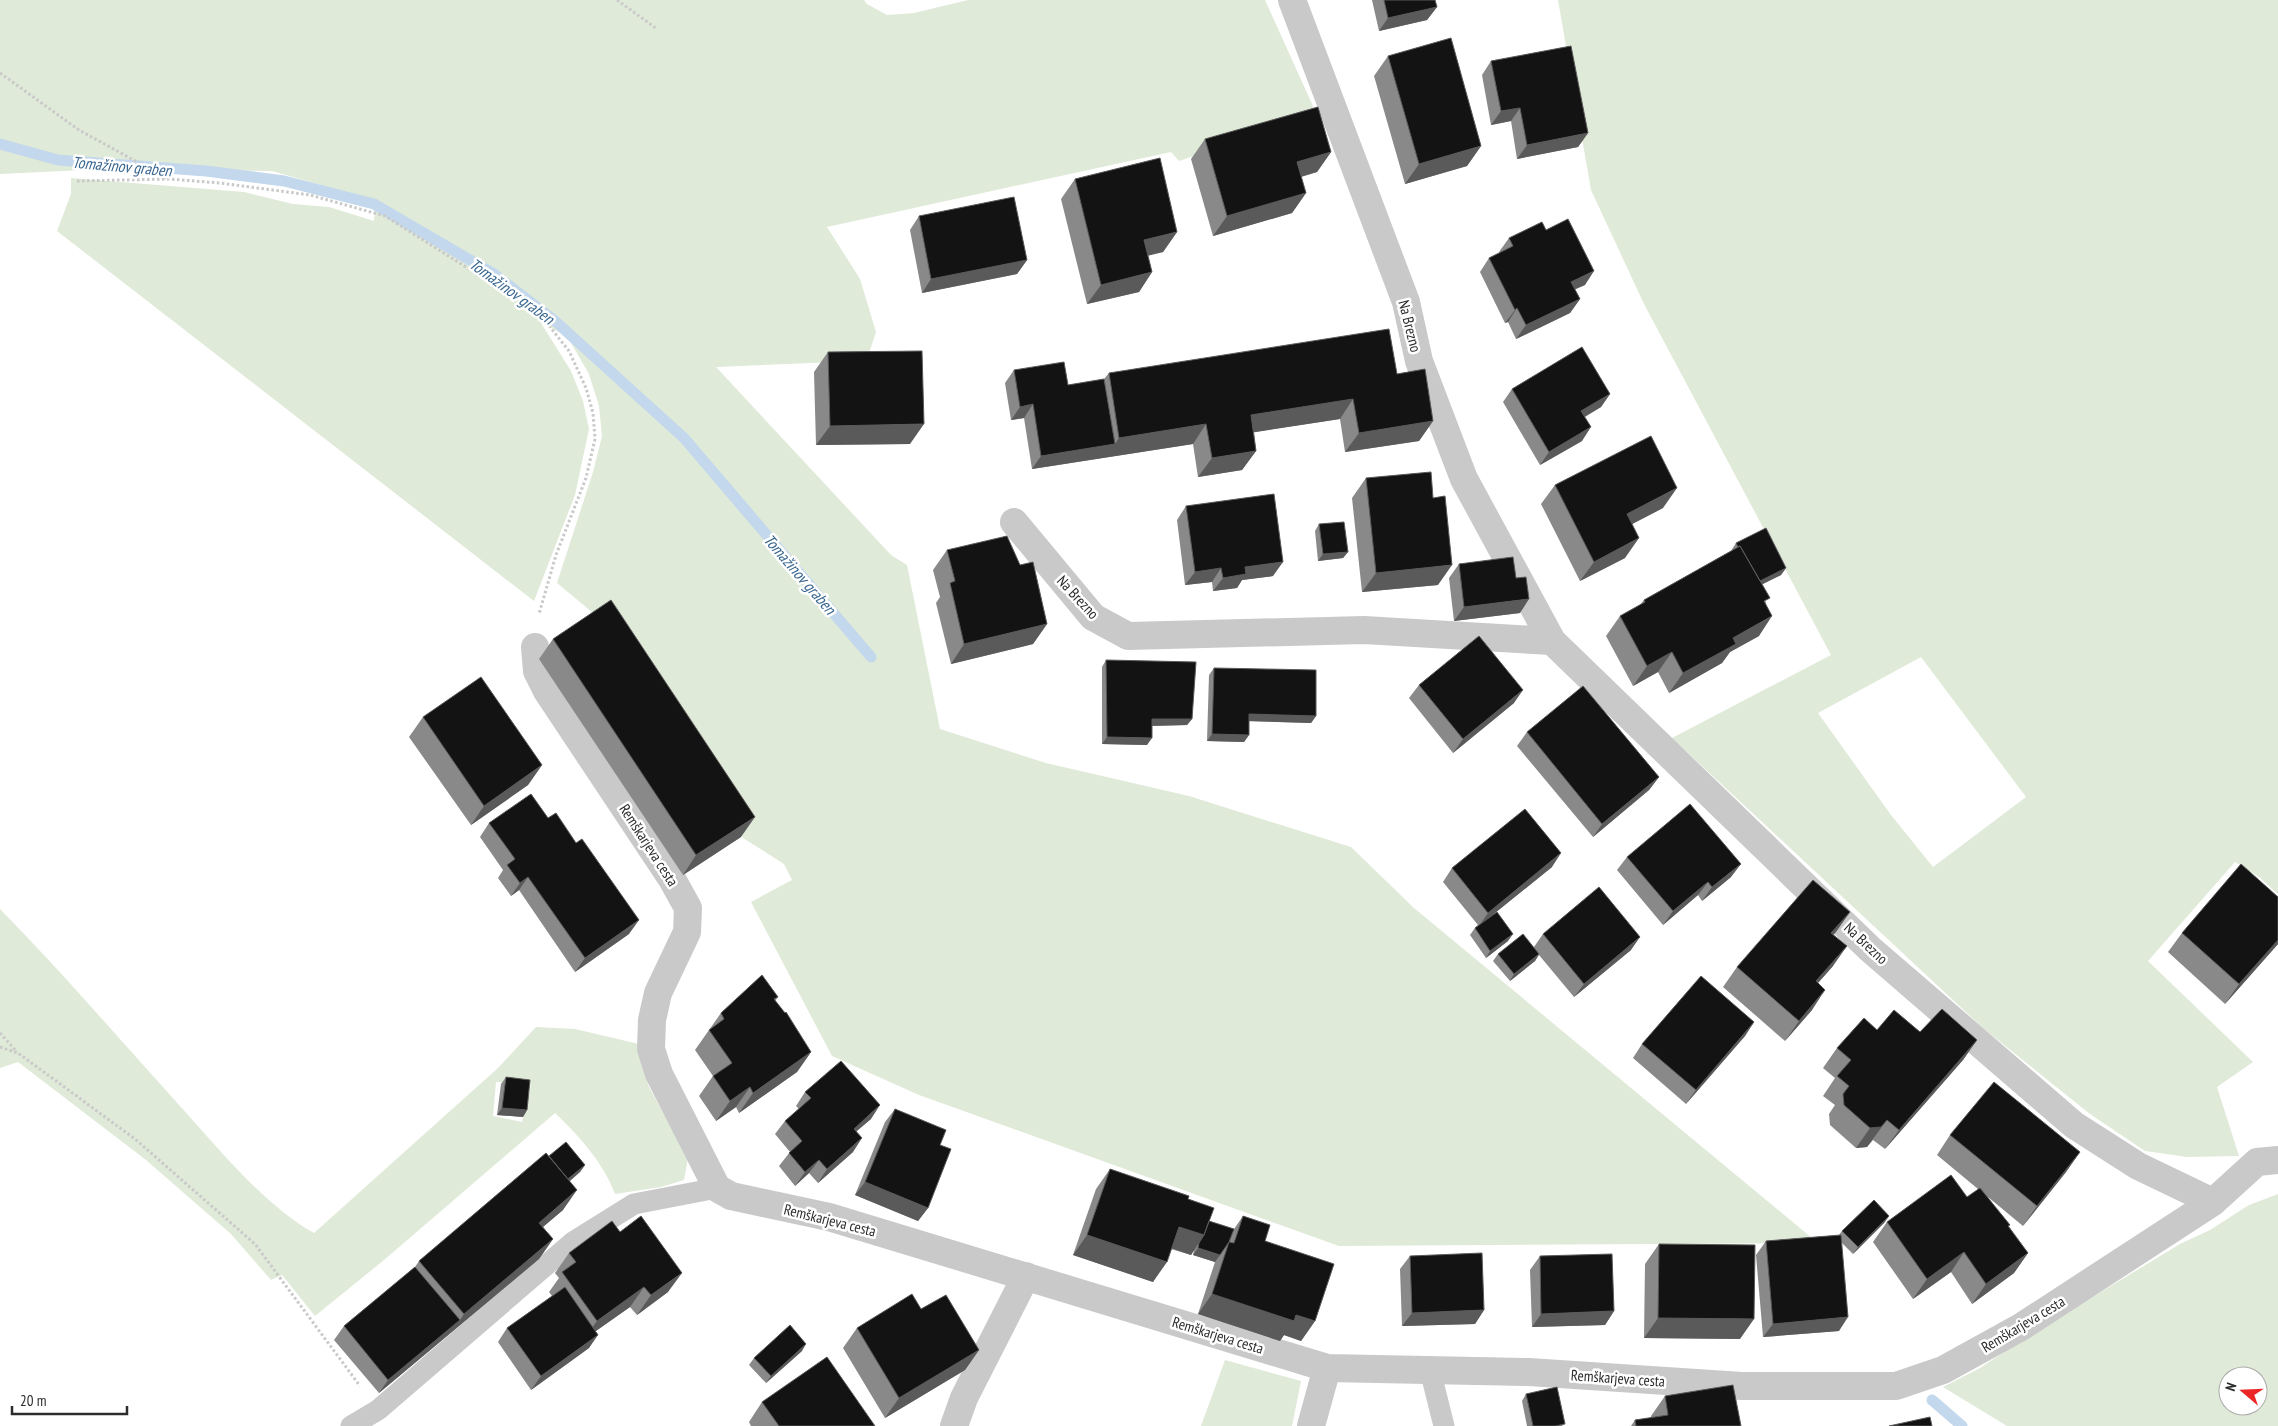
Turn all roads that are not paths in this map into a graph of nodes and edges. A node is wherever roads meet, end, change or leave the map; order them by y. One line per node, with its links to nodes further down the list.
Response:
1 (1292, 0): 3 (street, Na Brezno)
2 (1014, 522): 3 (street, Na Brezno)
3 (1552, 641): 7 (street, Na Brezno)
4 (535, 647): 6 (street, Remškarjeva cesta)
5 (2278, 1160): 7 (street, Remškarjeva cesta)
6 (717, 1188): 8 (street, Remškarjeva cesta); 11 (lane)
7 (2213, 1202): 10 (street, Remškarjeva cesta)
8 (1026, 1276): 9 (street, Remškarjeva cesta); 12 (street)
9 (1327, 1368): 10 (street, Remškarjeva cesta); 13 (street)
10 (1430, 1370): 14 (lane)
11 (351, 1426)
12 (954, 1426)
13 (1311, 1426)
14 (1444, 1426)

